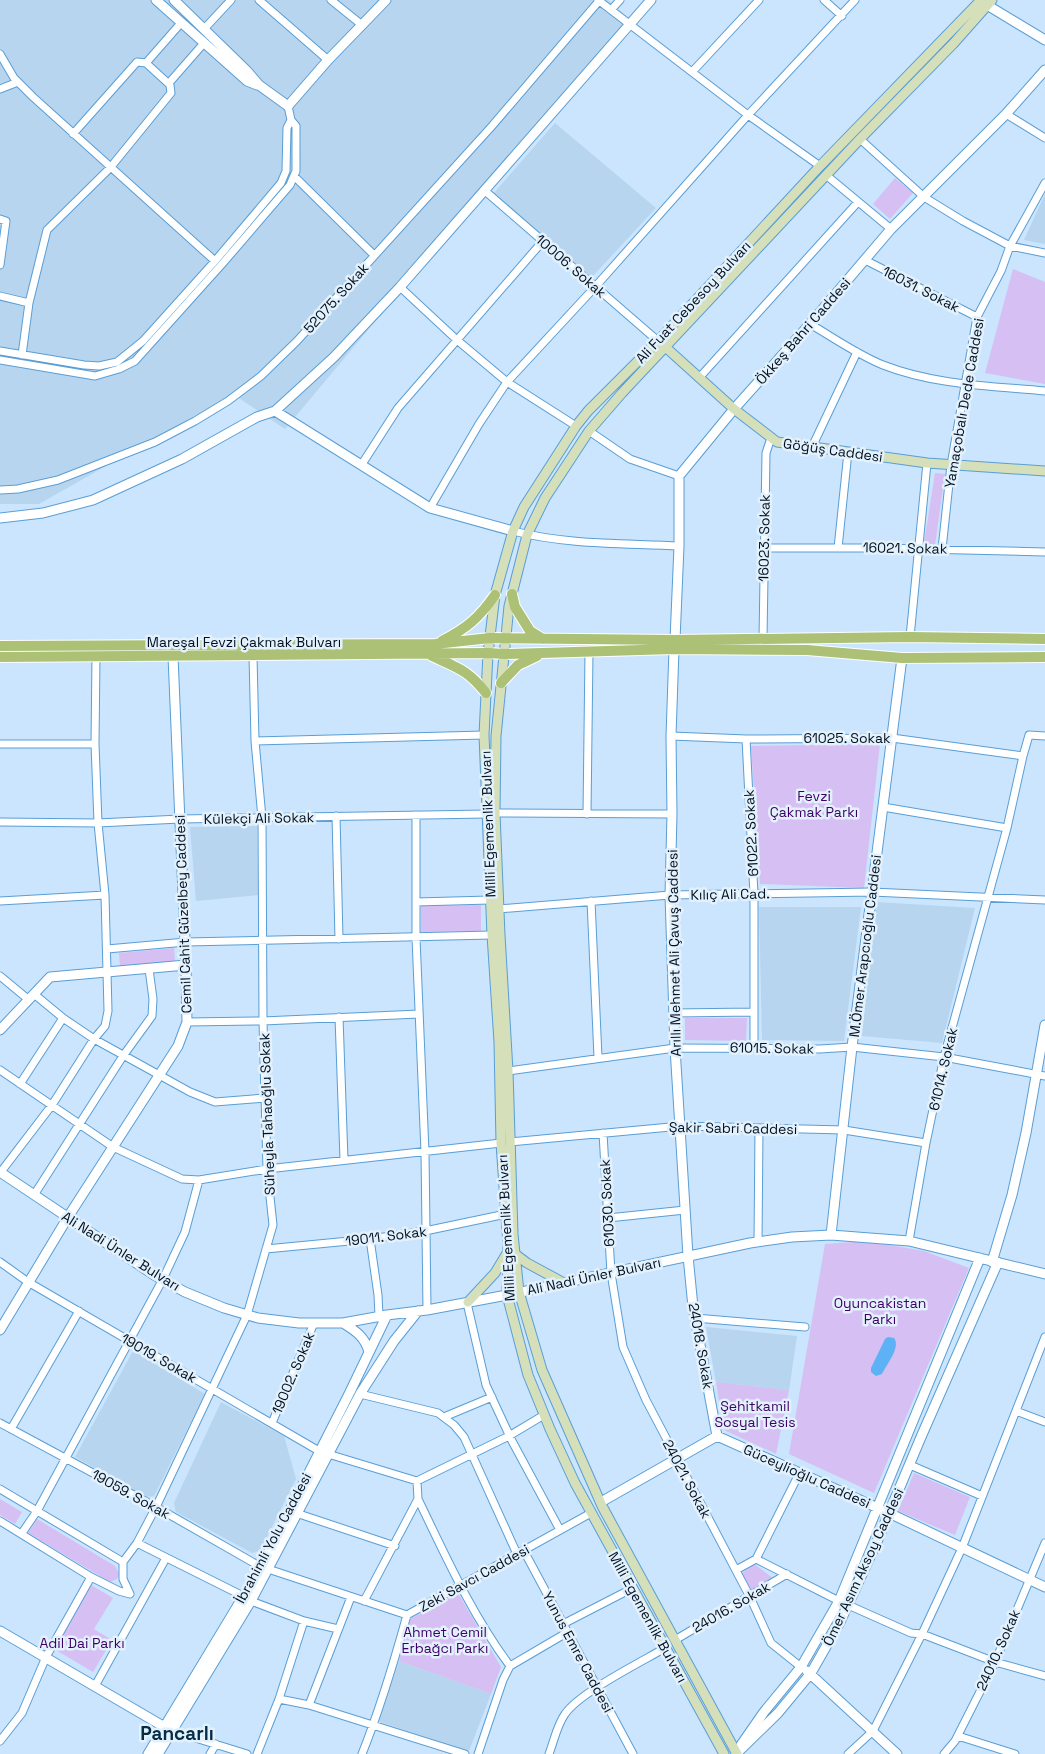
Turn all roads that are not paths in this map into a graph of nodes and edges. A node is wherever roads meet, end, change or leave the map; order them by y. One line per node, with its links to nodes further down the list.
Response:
1 (156, 0): 16 (street)
2 (230, 0): 19 (street)
3 (259, 0): 23 (street)
4 (331, 0): 18 (street)
5 (386, 0): 18 (street)
6 (620, 0): 14 (street)
7 (651, 0): 17 (street)
8 (759, 0): 26 (street)
9 (824, 0): 15 (street)
10 (855, 0): 15 (street)
11 (177, 1): 19 (street)
12 (598, 1): 14 (street); 51 (street, 52075. Sokak)
13 (984, 1): 20 (street); 37 (main road, Milli Egemenlik Bulvarı); 38 (main road, Ali Fuat Cebesoy Bulvarı)
14 (611, 10): 17 (street)
15 (842, 16): 33 (street)
16 (181, 23): 21 (street); 24 (street)
17 (630, 24): 26 (street); 43 (street)
18 (362, 25): 23 (street)
19 (204, 29): 29 (street)
20 (1045, 40)
21 (204, 43): 28 (street); 29 (street)
22 (0, 54): 27 (street)
23 (328, 60): 31 (street)
24 (146, 63): 28 (street); 35 (street)
25 (1045, 70): 32 (street, Ökkeş Bahri Caddesi)
26 (692, 72): 33 (street)
27 (18, 82): 30 (street); 35 (street)
28 (169, 83): 39 (street)
29 (258, 86): 31 (street)
30 (0, 89)
31 (288, 106): 34 (street)
32 (1006, 114): 36 (street); 44 (street, Ökkeş Bahri Caddesi)
33 (748, 115): 38 (street); 56 (street)
34 (291, 120): 40 (street); 52 (street)
35 (73, 134): 39 (street)
36 (1045, 138)
37 (860, 140): 41 (main road, Milli Egemenlik Bulvarı); 44 (street)
38 (820, 166): 62 (main road, Ali Fuat Cebesoy Bulvarı)
39 (110, 168): 52 (street); 58 (street)
40 (294, 176): 51 (street); 67 (street)
41 (826, 176): 45 (street); 63 (main road, Milli Egemenlik Bulvarı)
42 (1045, 183): 49 (street, Yamaçobalı Dede Caddesi)
43 (484, 190): 48 (street, 10006. Sokak); 55 (street)
44 (924, 197): 47 (street, Ökkeş Bahri Caddesi); 49 (street)
45 (858, 202): 47 (street); 68 (street)
46 (0, 219): 54 (street)
47 (891, 229): 53 (street, Ökkeş Bahri Caddesi)
48 (543, 241): 56 (street, 10006. Sokak); 61 (street)
49 (1010, 246): 50 (street); 59 (street, Yamaçobalı Dede Caddesi)
50 (1045, 253)
51 (374, 254): 84 (street, 52075. Sokak)
52 (215, 260): 66 (street)
53 (865, 260): 59 (street, 16031. Sokak); 60 (street, Ökkeş Bahri Caddesi)
54 (0, 261)
55 (400, 287): 61 (street); 73 (street)
56 (595, 287): 62 (street, 10006. Sokak); 69 (street)
57 (0, 296): 58 (street)
58 (29, 302): 66 (street)
59 (977, 317): 70 (street, Yamaçobalı Dede Caddesi)
60 (810, 324): 65 (street); 72 (street, Ökkeş Bahri Caddesi)
61 (457, 340): 69 (street); 80 (street)
62 (658, 341): 63 (main road, Göğüş Caddesi); 74 (main road, Ali Fuat Cebesoy Bulvarı)
63 (665, 348): 68 (main road, Göğüş Caddesi); 75 (main road, Milli Egemenlik Bulvarı)
64 (0, 351): 66 (street)
65 (857, 352): 70 (street); 77 (street)
66 (22, 355)
67 (0, 360)
68 (699, 378): 72 (main road, Göğüş Caddesi)
69 (507, 382): 74 (street); 85 (street)
70 (965, 384): 71 (street); 81 (street, Yamaçobalı Dede Caddesi)
71 (1045, 391)
72 (734, 409): 76 (main road, Göğüş Caddesi); 83 (street, Ökkeş Bahri Caddesi)
73 (275, 410): 80 (street); 86 (street)
74 (576, 426): 87 (main road, Ali Fuat Cebesoy Bulvarı)
75 (589, 431): 83 (street); 88 (main road, Milli Egemenlik Bulvarı)
76 (771, 438): 77 (main road, Göğüş Caddesi); 90 (street, 16023. Sokak)
77 (812, 446): 78 (main road, Göğüş Caddesi)
78 (848, 452): 79 (main road, Göğüş Caddesi); 91 (street)
79 (927, 462): 81 (main road, Göğüş Caddesi); 92 (street, Yamaçobalı Dede Caddesi)
80 (362, 464): 85 (street)
81 (950, 465): 82 (main road, Göğüş Caddesi); 93 (street, Yamaçobalı Dede Caddesi)
82 (1045, 471)
83 (678, 476): 89 (street)
84 (0, 490)
85 (430, 508): 87 (street)
86 (0, 518)
87 (513, 531): 88 (street); 96 (main road, Ali Fuat Cebesoy Bulvarı)
88 (527, 535): 89 (street); 95 (main road, Milli Egemenlik Bulvarı)
89 (679, 546): 104 (street)
90 (764, 548): 91 (street, 16021. Sokak); 99 (street, 16023. Sokak)
91 (838, 548): 92 (street, 16021. Sokak)
92 (918, 549): 93 (street, 16021. Sokak); 97 (street, Yamaçobalı Dede Caddesi)
93 (942, 549): 94 (street, 16021. Sokak)
94 (1045, 552)
95 (512, 594): 101 (main road, Milli Egemenlik Bulvarı); 102 (main road)
96 (495, 595): 98 (main road, Ali Fuat Cebesoy Bulvarı); 103 (main road)
97 (910, 637): 99 (main road); 100 (main road)
98 (490, 638): 101 (main road); 103 (main road); 107 (main road, Ali Fuat Cebesoy Bulvarı)
99 (763, 639): 104 (main road)
100 (1045, 639)
101 (506, 640): 102 (main road); 110 (main road, Milli Egemenlik Bulvarı)
102 (544, 640): 104 (main road)
103 (435, 644): 105 (main road)
104 (674, 645): 106 (main road, Mareşal Fevzi Çakmak Bulvarı); 116 (main road); 120 (street, Arıllı Mehmet Ali Çavuş Caddesi)
105 (0, 646)
106 (589, 652): 108 (main road, Mareşal Fevzi Çakmak Bulvarı); 130 (street)
107 (488, 653): 109 (main road, Mareşal Fevzi Çakmak Bulvarı); 110 (main road, Mareşal Fevzi Çakmak Bulvarı); 118 (main road, Milli Egemenlik Bulvarı)
108 (543, 653): 110 (main road, Mareşal Fevzi Çakmak Bulvarı); 117 (main road)
109 (429, 654): 113 (main road, Mareşal Fevzi Çakmak Bulvarı); 118 (main road)
110 (504, 654): 117 (main road, Milli Egemenlik Bulvarı)
111 (96, 656): 112 (main road, Mareşal Fevzi Çakmak Bulvarı); 114 (main road, Mareşal Fevzi Çakmak Bulvarı); 126 (street)
112 (173, 656): 113 (main road, Mareşal Fevzi Çakmak Bulvarı); 135 (street, Cemil Cahit Güzelbey Caddesi)
113 (253, 656): 124 (street, Süheyla Tahaoğlu Sokak)
114 (0, 657)
115 (1045, 657): 116 (main road)
116 (902, 658): 122 (street, M.Ömer Arapcıoğlu Caddesi)
117 (501, 683): 129 (main road, Milli Egemenlik Bulvarı)
118 (486, 693): 119 (main road, Milli Egemenlik Bulvarı)
119 (484, 735): 124 (street); 129 (main road, Milli Egemenlik Bulvarı)
120 (671, 736): 123 (street, 61025. Sokak); 131 (street, Arıllı Mehmet Ali Çavuş Caddesi)
121 (1045, 736): 127 (street, 61014. Sokak)
122 (892, 738): 123 (street, 61025. Sokak); 127 (street, 61025. Sokak); 128 (street, M.Ömer Arapcıoğlu Caddesi)
123 (746, 739): 141 (street, 61022. Sokak)
124 (255, 741): 134 (street, Süheyla Tahaoğlu Sokak)
125 (0, 744): 126 (street)
126 (95, 744): 137 (street)
127 (1023, 756): 138 (street, 61014. Sokak)
128 (883, 807): 138 (street); 139 (street, M.Ömer Arapcıoğlu Caddesi)
129 (491, 813): 130 (street, Külekçi Ali Sokak); 132 (street, Külekçi Ali Sokak); 144 (main road, Milli Egemenlik Bulvarı); 149 (main road, Milli Egemenlik Bulvarı)
130 (587, 814): 131 (street, Külekçi Ali Sokak)
131 (672, 814): 140 (street, Arıllı Mehmet Ali Çavuş Caddesi)
132 (416, 815): 133 (street, Külekçi Ali Sokak); 148 (street)
133 (336, 816): 134 (street, Külekçi Ali Sokak); 152 (street)
134 (262, 818): 135 (street, Külekçi Ali Sokak); 153 (street, Süheyla Tahaoğlu Sokak)
135 (180, 819): 137 (street, Külekçi Ali Sokak); 154 (street, Cemil Cahit Güzelbey Caddesi)
136 (0, 822): 137 (street, Külekçi Ali Sokak)
137 (98, 823): 142 (street)
138 (1007, 828): 143 (street, 61014. Sokak)
139 (872, 892): 141 (street, Kılıç Ali Cad.); 143 (street, Kılıç Ali Cad.); 171 (street, M.Ömer Arapcıoğlu Caddesi)
140 (670, 894): 141 (street, Kılıç Ali Cad.); 147 (street, Kılıç Ali Cad.); 162 (street, Arıllı Mehmet Ali Çavuş Caddesi)
141 (754, 894): 161 (street, 61022. Sokak)
142 (104, 895): 146 (street); 155 (street)
143 (986, 899): 145 (street, Kılıç Ali Cad.); 176 (street, 61014. Sokak)
144 (490, 900): 148 (street); 150 (main road, Milli Egemenlik Bulvarı)
145 (1045, 900)
146 (0, 901)
147 (591, 901): 149 (street, Kılıç Ali Cad.); 175 (street)
148 (416, 902): 151 (street)
149 (498, 909): 178 (main road, Milli Egemenlik Bulvarı)
150 (492, 935): 151 (street); 189 (main road, Milli Egemenlik Bulvarı)
151 (416, 938): 152 (street); 163 (street)
152 (339, 939): 153 (street)
153 (263, 941): 154 (street); 166 (street, Süheyla Tahaoğlu Sokak)
154 (186, 942): 155 (street); 156 (street, Cemil Cahit Güzelbey Caddesi)
155 (106, 949): 158 (street)
156 (186, 965): 157 (street); 167 (street, Cemil Cahit Güzelbey Caddesi)
157 (150, 969): 158 (street); 174 (street)
158 (107, 972): 160 (street); 170 (street)
159 (0, 976): 160 (street)
160 (32, 997): 165 (street); 169 (street)
161 (754, 1012): 162 (street); 173 (street, 61022. Sokak)
162 (674, 1013): 172 (street, Arıllı Mehmet Ali Çavuş Caddesi)
163 (419, 1014): 164 (street); 192 (street)
164 (340, 1017): 166 (street); 193 (street)
165 (63, 1018): 170 (street); 181 (street)
166 (263, 1021): 167 (street); 182 (street, Süheyla Tahaoğlu Sokak)
167 (187, 1022): 180 (street, Cemil Cahit Güzelbey Caddesi)
168 (1045, 1025): 179 (street, Ömer Asım Aksoy Caddesi)
169 (0, 1030)
170 (94, 1039): 174 (street); 183 (street)
171 (852, 1047): 173 (street, 61015. Sokak); 176 (street, 61015. Sokak); 187 (street, M.Ömer Arapcıoğlu Caddesi)
172 (675, 1048): 173 (street, 61015. Sokak); 175 (street, 61015. Sokak); 185 (street, Arıllı Mehmet Ali Çavuş Caddesi)
173 (754, 1048)
174 (123, 1056): 180 (street); 184 (street)
175 (598, 1057): 178 (street, 61015. Sokak)
176 (944, 1057): 179 (street, 61015. Sokak); 190 (street, 61014. Sokak)
177 (0, 1070): 181 (street)
178 (508, 1070): 189 (main road, Milli Egemenlik Bulvarı)
179 (1040, 1074): 212 (street, Ömer Asım Aksoy Caddesi)
180 (160, 1075): 182 (street); 191 (street, Cemil Cahit Güzelbey Caddesi)
181 (20, 1084): 183 (street)
182 (265, 1098): 194 (street, Süheyla Tahaoğlu Sokak)
183 (52, 1106): 184 (street); 195 (street)
184 (79, 1124): 191 (street); 197 (street)
185 (681, 1126): 186 (street, Şakir Sabri Caddesi); 188 (street, Şakir Sabri Caddesi); 198 (street, Arıllı Mehmet Ali Çavuş Caddesi)
186 (759, 1128): 187 (street, Şakir Sabri Caddesi); 206 (street)
187 (844, 1130): 190 (street, Şakir Sabri Caddesi); 203 (street, M.Ömer Arapcıoğlu Caddesi)
188 (603, 1133): 189 (street, Şakir Sabri Caddesi); 201 (street, 61030. Sokak)
189 (506, 1143): 192 (street, Şakir Sabri Caddesi); 199 (main road, Milli Egemenlik Bulvarı); 208 (main road, Milli Egemenlik Bulvarı)
190 (926, 1143): 205 (street, 61014. Sokak)
191 (113, 1147): 196 (street); 200 (street, Cemil Cahit Güzelbey Caddesi)
192 (425, 1152): 193 (street, Şakir Sabri Caddesi); 202 (street)
193 (344, 1160): 194 (street, Şakir Sabri Caddesi)
194 (267, 1168): 196 (street, Şakir Sabri Caddesi); 207 (street, Süheyla Tahaoğlu Sokak)
195 (0, 1172): 197 (street, Ali Nadi Ünler Bulvarı)
196 (199, 1180): 215 (street)
197 (34, 1195): 200 (street, Ali Nadi Ünler Bulvarı)
198 (685, 1210): 201 (street); 209 (street, Arıllı Mehmet Ali Çavuş Caddesi)
199 (506, 1214): 202 (street, 19011. Sokak); 208 (main road, Milli Egemenlik Bulvarı)
200 (68, 1217): 215 (street, Ali Nadi Ünler Bulvarı); 216 (street, Cemil Cahit Güzelbey Caddesi)
201 (608, 1218): 213 (street, 61030. Sokak)
202 (426, 1232): 204 (street, 19011. Sokak); 222 (street)
203 (831, 1235): 205 (street, Ali Nadi Ünler Bulvarı); 206 (street, Ali Nadi Ünler Bulvarı)
204 (370, 1239): 207 (street, 19011. Sokak); 224 (street)
205 (909, 1241): 210 (street, Ali Nadi Ünler Bulvarı)
206 (758, 1242): 209 (street, Ali Nadi Ünler Bulvarı)
207 (266, 1248): 223 (street, Süheyla Tahaoğlu Sokak)
208 (511, 1253): 217 (main road); 218 (main road, Milli Egemenlik Bulvarı); 219 (main road, Milli Egemenlik Bulvarı); 220 (main road)
209 (688, 1256): 213 (street, Ali Nadi Ünler Bulvarı); 225 (street, 24018. Sokak)
210 (980, 1258): 212 (street, Ali Nadi Ünler Bulvarı); 258 (street, Ömer Asım Aksoy Caddesi)
211 (0, 1262): 216 (street, 19019. Sokak)
212 (995, 1262): 214 (street, Ali Nadi Ünler Bulvarı); 250 (street, Ömer Asım Aksoy Caddesi)
213 (611, 1273): 217 (street, Ali Nadi Ünler Bulvarı); 249 (street, 24021. Sokak)
214 (1045, 1274)
215 (163, 1279): 223 (street, Ali Nadi Ünler Bulvarı); 231 (street)
216 (28, 1282): 221 (street, 19019. Sokak); 229 (street, Cemil Cahit Güzelbey Caddesi)
217 (564, 1283): 218 (street, Ali Nadi Ünler Bulvarı)
218 (519, 1292): 219 (street, Ali Nadi Ünler Bulvarı); 256 (main road, Milli Egemenlik Bulvarı)
219 (507, 1296): 220 (street, Ali Nadi Ünler Bulvarı); 237 (main road, Milli Egemenlik Bulvarı)
220 (467, 1303): 222 (street, Ali Nadi Ünler Bulvarı); 235 (street)
221 (78, 1311): 231 (street, 19019. Sokak); 242 (street)
222 (422, 1311): 224 (street, Ali Nadi Ünler Bulvarı); 234 (street)
223 (247, 1315): 226 (street, Ali Nadi Ünler Bulvarı); 233 (street, Süheyla Tahaoğlu Sokak)
224 (383, 1315): 227 (street, Ali Nadi Ünler Bulvarı); 232 (street, İbrahimli Yolu Caddesi)
225 (695, 1318): 228 (street); 244 (street, 24018. Sokak)
226 (314, 1323): 227 (street, Ali Nadi Ünler Bulvarı); 241 (street, 19002. Sokak)
227 (344, 1323): 232 (street)
228 (805, 1327)
229 (0, 1330)
230 (1045, 1337): 236 (street)
231 (130, 1341): 233 (street, 19019. Sokak); 248 (street)
232 (370, 1352): 245 (street, İbrahimli Yolu Caddesi)
233 (213, 1389): 241 (street, 19019. Sokak); 257 (street, Süheyla Tahaoğlu Sokak)
234 (360, 1394): 238 (street); 246 (street)
235 (492, 1397): 238 (street); 243 (street)
236 (1016, 1411): 239 (street); 254 (street)
237 (544, 1416): 243 (street); 260 (main road, Milli Egemenlik Bulvarı)
238 (444, 1417): 247 (street)
239 (1045, 1422)
240 (0, 1423): 242 (street, 19059. Sokak)
241 (272, 1423): 245 (street, 19019. Sokak)
242 (11, 1429): 248 (street, 19059. Sokak)
243 (509, 1436): 247 (street); 264 (street)
244 (717, 1436): 249 (street); 251 (street, Güceylioğlu Caddesi)
245 (319, 1451): 275 (street, İbrahimli Yolu Caddesi)
246 (328, 1454): 252 (street); 262 (street)
247 (472, 1454): 252 (street); 271 (street)
248 (66, 1458): 257 (street, 19059. Sokak); 259 (street)
249 (676, 1459): 256 (street); 276 (street, 24021. Sokak)
250 (910, 1465): 254 (street); 261 (street, Ömer Asım Aksoy Caddesi)
251 (800, 1472): 258 (street, Güceylioğlu Caddesi); 273 (street)
252 (416, 1481): 255 (street)
253 (0, 1489): 259 (street)
254 (982, 1496): 269 (street)
255 (418, 1500): 268 (street); 280 (street)
256 (601, 1502): 295 (main road, Milli Egemenlik Bulvarı)
257 (156, 1507): 266 (street, Süheyla Tahaoğlu Sokak); 275 (street, 19059. Sokak)
258 (878, 1509): 261 (street, Güceylioğlu Caddesi); 287 (street, Ömer Asım Aksoy Caddesi)
259 (37, 1511): 265 (street); 274 (street)
260 (590, 1513): 264 (street, Zeki Savcı Caddesi); 282 (main road, Milli Egemenlik Bulvarı)
261 (889, 1513): 269 (street, Güceylioğlu Caddesi); 287 (street, Ömer Asım Aksoy Caddesi)
262 (296, 1514): 268 (street); 275 (street)
263 (0, 1521): 265 (street)
264 (560, 1530): 270 (street, Zeki Savcı Caddesi)
265 (22, 1534): 278 (street)
266 (138, 1543): 272 (street); 274 (street, Süheyla Tahaoğlu Sokak)
267 (1045, 1543): 279 (street, 24010. Sokak)
268 (395, 1546): 286 (street)
269 (962, 1548): 279 (street, Güceylioğlu Caddesi); 294 (street)
270 (524, 1551): 271 (street, Zeki Savcı Caddesi); 290 (street, Yunus Emre Caddesi)
271 (517, 1554): 280 (street, Zeki Savcı Caddesi)
272 (166, 1558): 285 (street); 303 (street)
273 (756, 1559): 276 (street); 277 (street)
274 (123, 1562): 278 (street)
275 (264, 1568): 283 (street, 19059. Sokak); 285 (street, İbrahimli Yolu Caddesi)
276 (736, 1570): 284 (street, 24021. Sokak)
277 (787, 1574): 284 (street, 24016. Sokak); 287 (street)
278 (91, 1577): 297 (street)
279 (1029, 1580): 281 (street, Güceylioğlu Caddesi); 298 (street, 24010. Sokak)
280 (459, 1584): 288 (street, Zeki Savcı Caddesi); 299 (street)
281 (1045, 1587)
282 (633, 1588): 290 (street); 296 (main road, Milli Egemenlik Bulvarı)
283 (351, 1597): 286 (street, 19059. Sokak); 291 (street)
284 (750, 1597): 295 (street, 24016. Sokak); 300 (street, 24021. Sokak)
285 (247, 1598): 289 (street); 308 (street, İbrahimli Yolu Caddesi)
286 (364, 1601): 288 (street, 19059. Sokak)
287 (843, 1603): 294 (street); 300 (street, Ömer Asım Aksoy Caddesi); 301 (street, Ömer Asım Aksoy Caddesi)
288 (407, 1615): 307 (street, Zeki Savcı Caddesi)
289 (304, 1621): 291 (street); 305 (street)
290 (563, 1624): 293 (street, Yunus Emre Caddesi)
291 (338, 1629): 306 (street)
292 (0, 1631): 297 (street)
293 (568, 1632): 299 (street); 304 (street, Yunus Emre Caddesi)
294 (922, 1634): 298 (street); 309 (street)
295 (675, 1640): 324 (main road, Milli Egemenlik Bulvarı)
296 (665, 1648): 304 (street); 323 (main road, Milli Egemenlik Bulvarı)
297 (46, 1657): 303 (street); 311 (street)
298 (995, 1662): 302 (street); 310 (street, 24010. Sokak)
299 (510, 1666): 321 (street)
300 (801, 1667): 301 (street); 324 (street, Ömer Asım Aksoy Caddesi)
301 (811, 1673): 309 (street); 324 (street, Ömer Asım Aksoy Caddesi)
302 (1045, 1676)
303 (95, 1686): 308 (street)
304 (597, 1687): 313 (street, Yunus Emre Caddesi); 322 (street)
305 (279, 1699): 306 (street); 318 (street)
306 (308, 1705): 307 (street)
307 (374, 1725): 319 (street, Zeki Savcı Caddesi); 320 (street)
308 (168, 1729): 312 (street); 314 (street, İbrahimli Yolu Caddesi); 315 (street)
309 (873, 1731): 325 (street); 326 (street)
310 (958, 1736): 327 (street, 24010. Sokak); 328 (street)
311 (0, 1741)
312 (216, 1744): 316 (street); 317 (street)
313 (631, 1753)
314 (148, 1754)
315 (158, 1754)
316 (210, 1754)
317 (247, 1754)
318 (257, 1754)
319 (362, 1754)
320 (465, 1754)
321 (478, 1754)
322 (549, 1754)
323 (724, 1754)
324 (736, 1754)
325 (848, 1754)
326 (897, 1754)
327 (944, 1754)
328 (1015, 1754)

